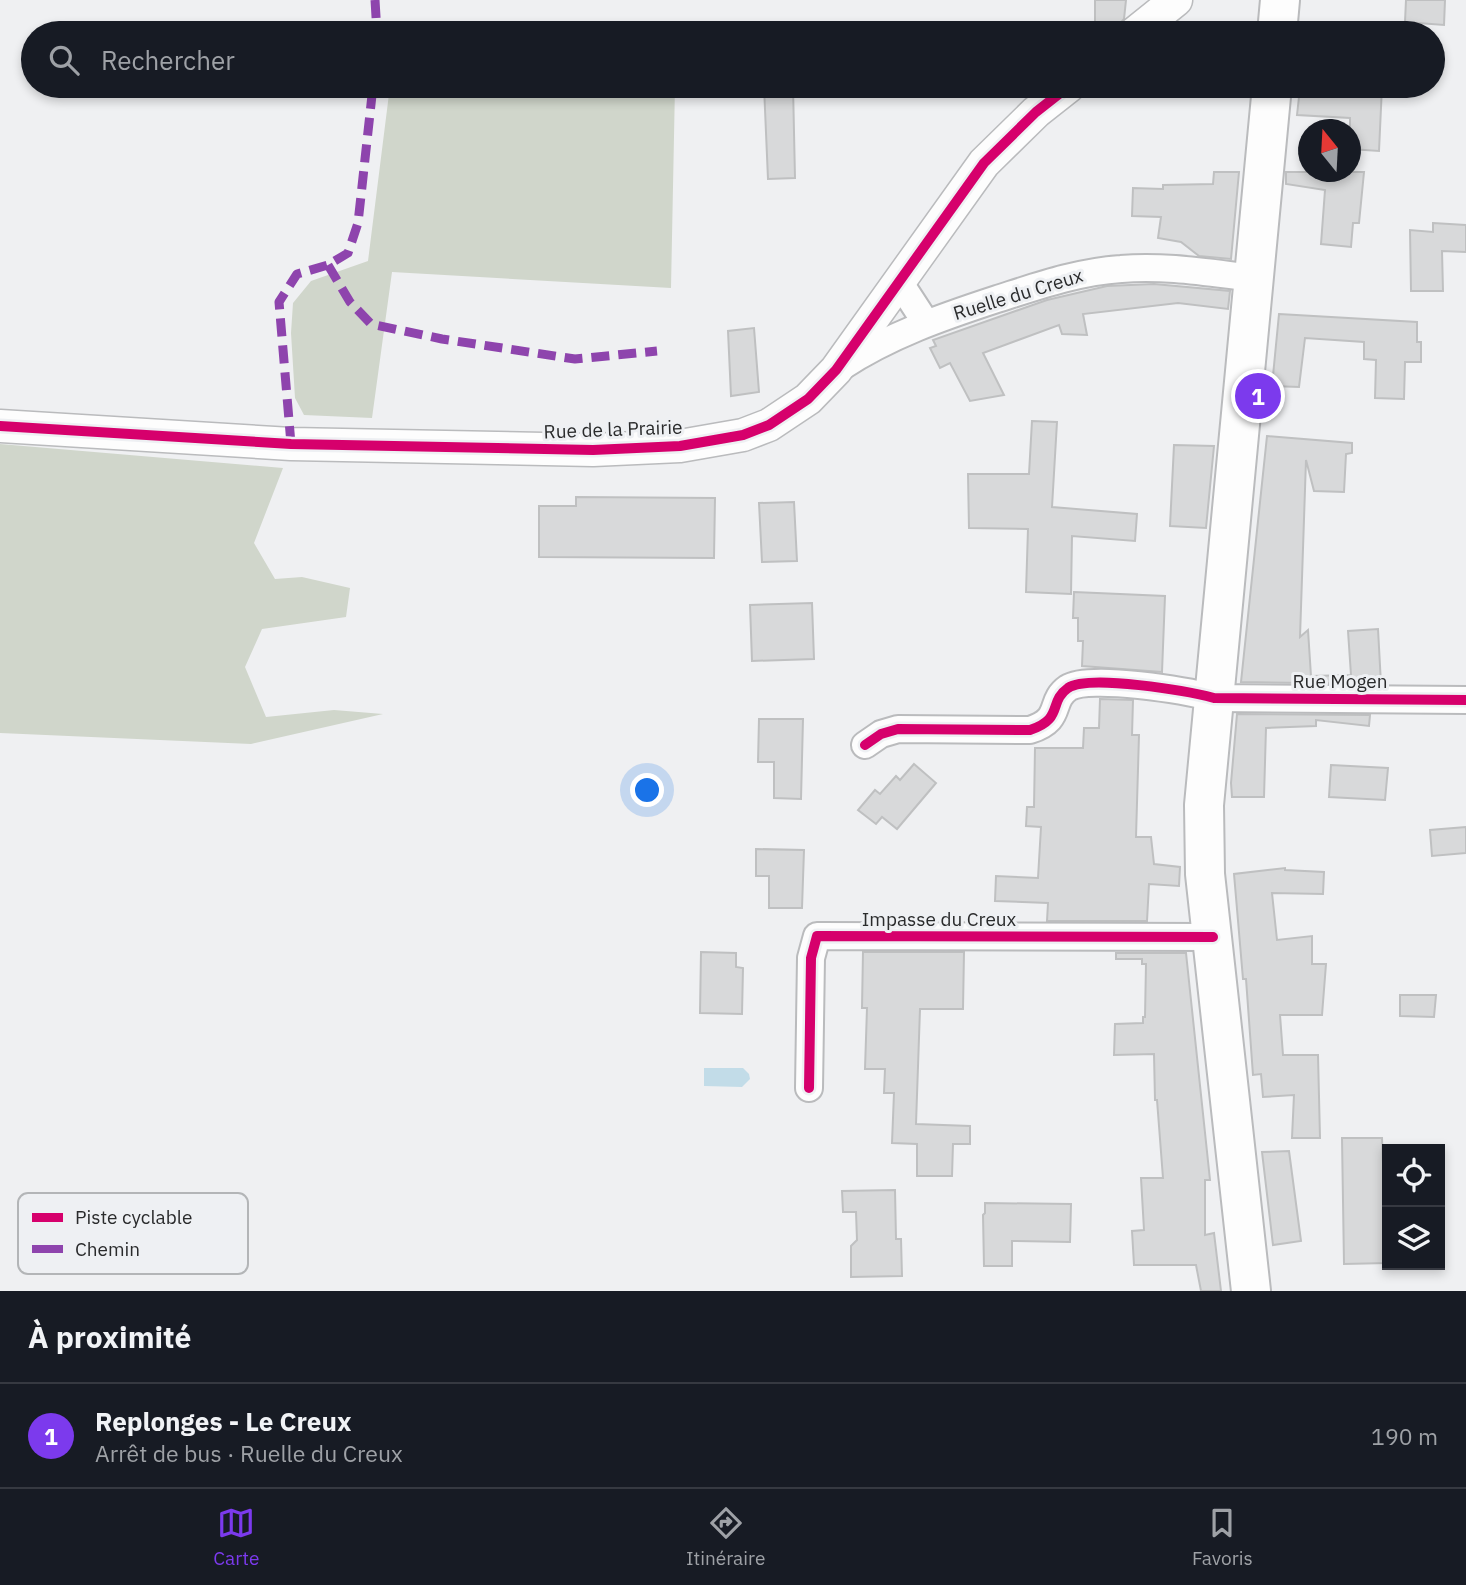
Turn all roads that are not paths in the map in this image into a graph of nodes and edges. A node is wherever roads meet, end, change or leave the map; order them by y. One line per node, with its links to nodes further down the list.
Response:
1 (1176, 0): 3 (street)
2 (1280, 0): 4 (main road)
3 (1150, 21)
4 (1278, 21)
5 (1054, 98): 8 (street, Rue de la Prairie)
6 (1271, 98): 7 (main road)
7 (1254, 278): 9 (street, Ruelle du Creux); 12 (main road)
8 (900, 283): 9 (street); 10 (street, Rue de la Prairie)
9 (926, 323): 10 (street, Ruelle du Creux)
10 (836, 370): 11 (street, Rue de la Prairie)
11 (0, 426)
12 (1214, 698): 13 (street, Rue Mogen); 14 (street, Rue Mogen); 15 (main road)
13 (1466, 700)
14 (865, 745)
15 (1213, 937): 16 (street, Impasse du Creux); 17 (main road)
16 (809, 1088)
17 (1251, 1291)

